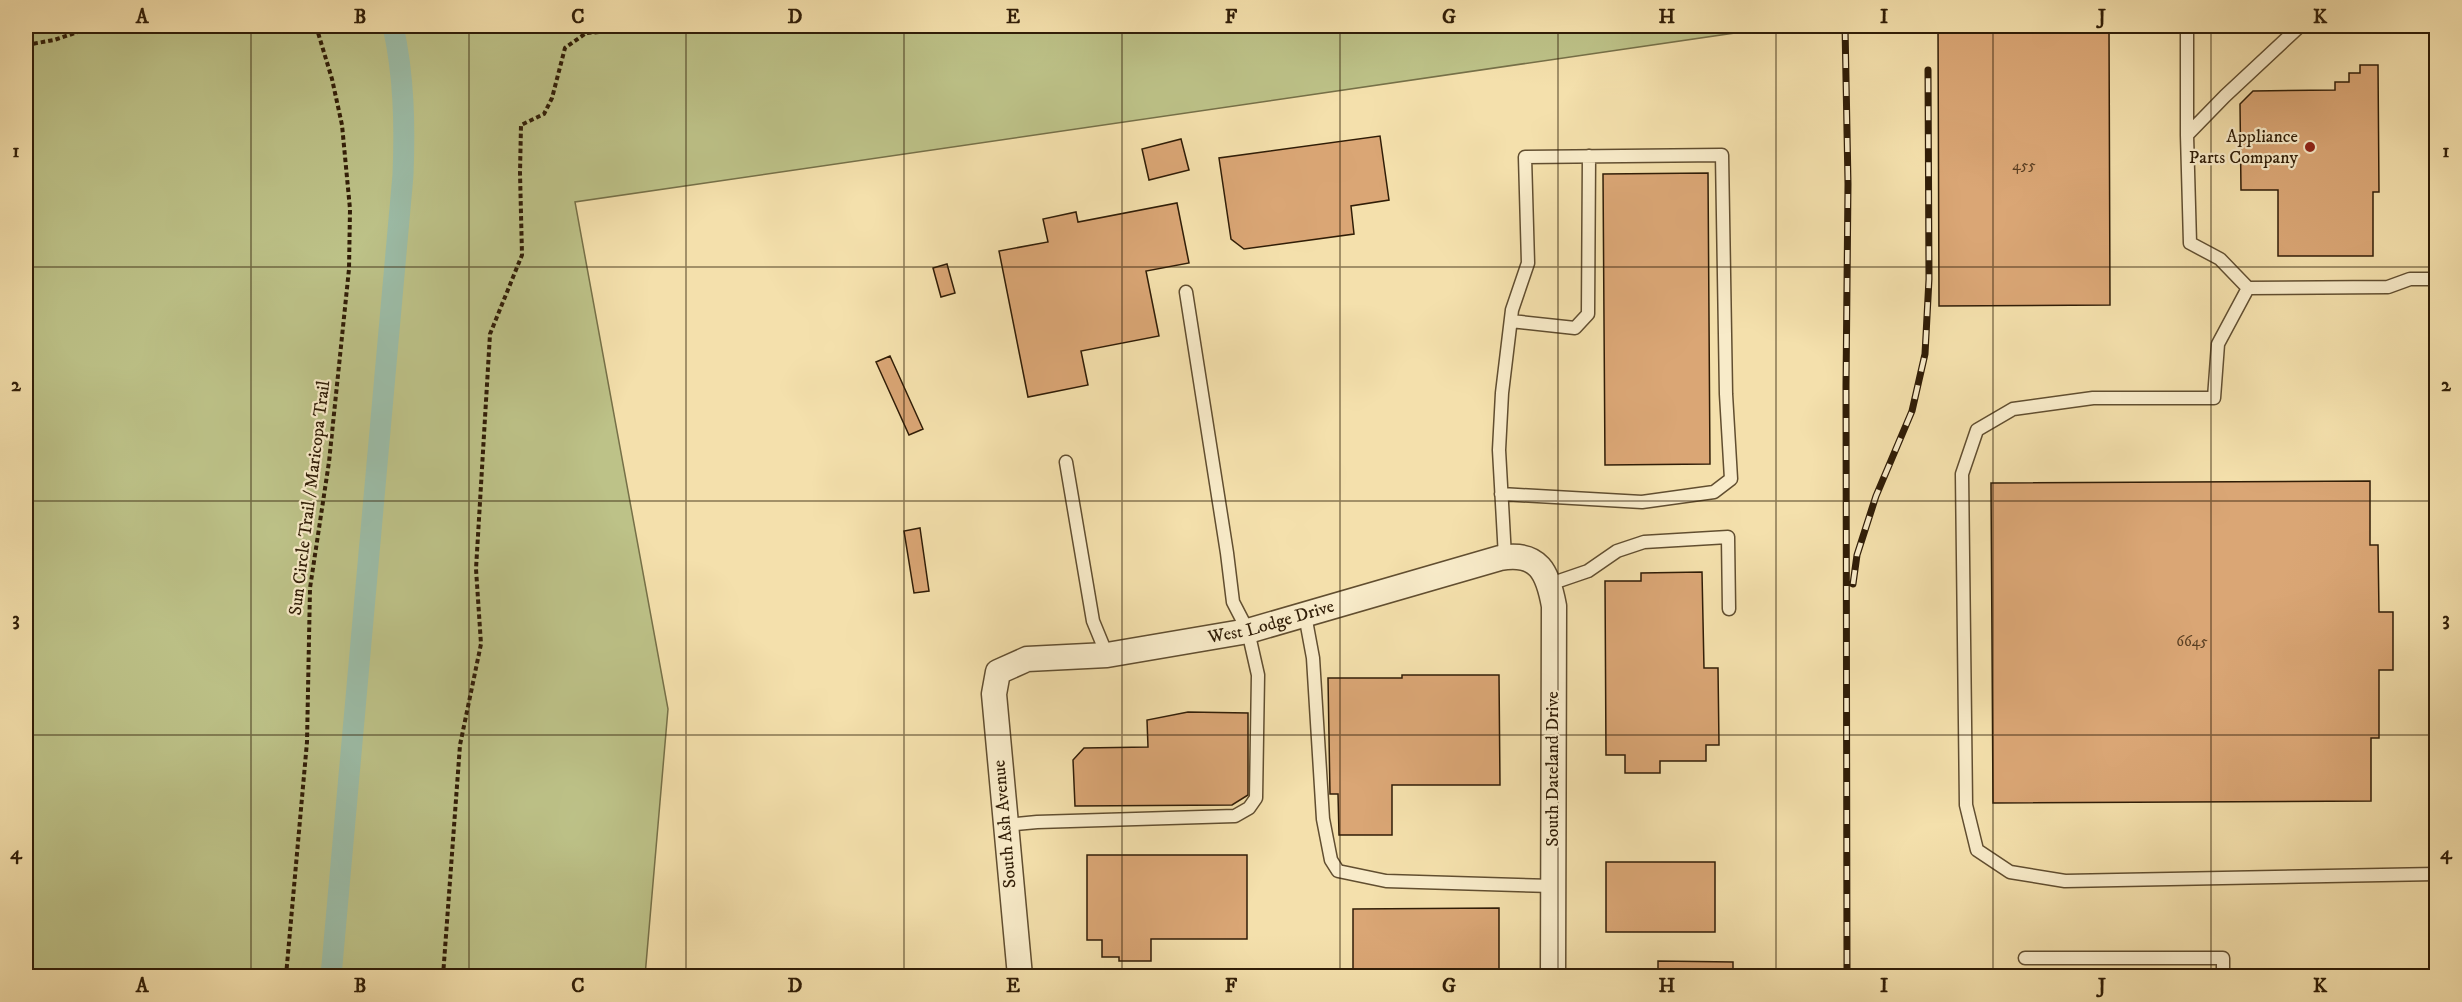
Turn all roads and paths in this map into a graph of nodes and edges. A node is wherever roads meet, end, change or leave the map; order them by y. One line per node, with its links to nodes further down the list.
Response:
1 (96, 26): 6 (path)
2 (316, 26): 26 (path, Sun Circle Trail / Maricopa Trail)
3 (799, 26): 27 (path)
4 (2187, 26): 7 (lane)
5 (2300, 26): 7 (lane)
6 (26, 45)
7 (2187, 135): 10 (lane)
8 (1589, 156): 12 (lane); 12 (lane); 14 (lane)
9 (2436, 279): 10 (lane)
10 (2248, 288): 23 (lane)
11 (1186, 292): 19 (lane)
12 (1511, 321): 14 (lane)
13 (1066, 462): 20 (lane)
14 (1502, 494): 15 (lane)
15 (1505, 557): 16 (street, West Lodge Drive); 18 (street, West Lodge Drive)
16 (1545, 574): 17 (lane); 24 (street, South Dateland Drive)
17 (1729, 609)
18 (1305, 615): 19 (street, West Lodge Drive); 24 (lane)
19 (1248, 631): 20 (street, West Lodge Drive); 22 (lane)
20 (1107, 655): 21 (street, West Lodge Drive)
21 (998, 672): 22 (street, South Ash Avenue)
22 (1005, 825): 28 (street, South Ash Avenue)
23 (2436, 874)
24 (1552, 886): 29 (street, South Dateland Drive)
25 (2025, 958): 30 (lane)
26 (286, 976)
27 (443, 976)
28 (1020, 976)
29 (1553, 976)
30 (2223, 976)

